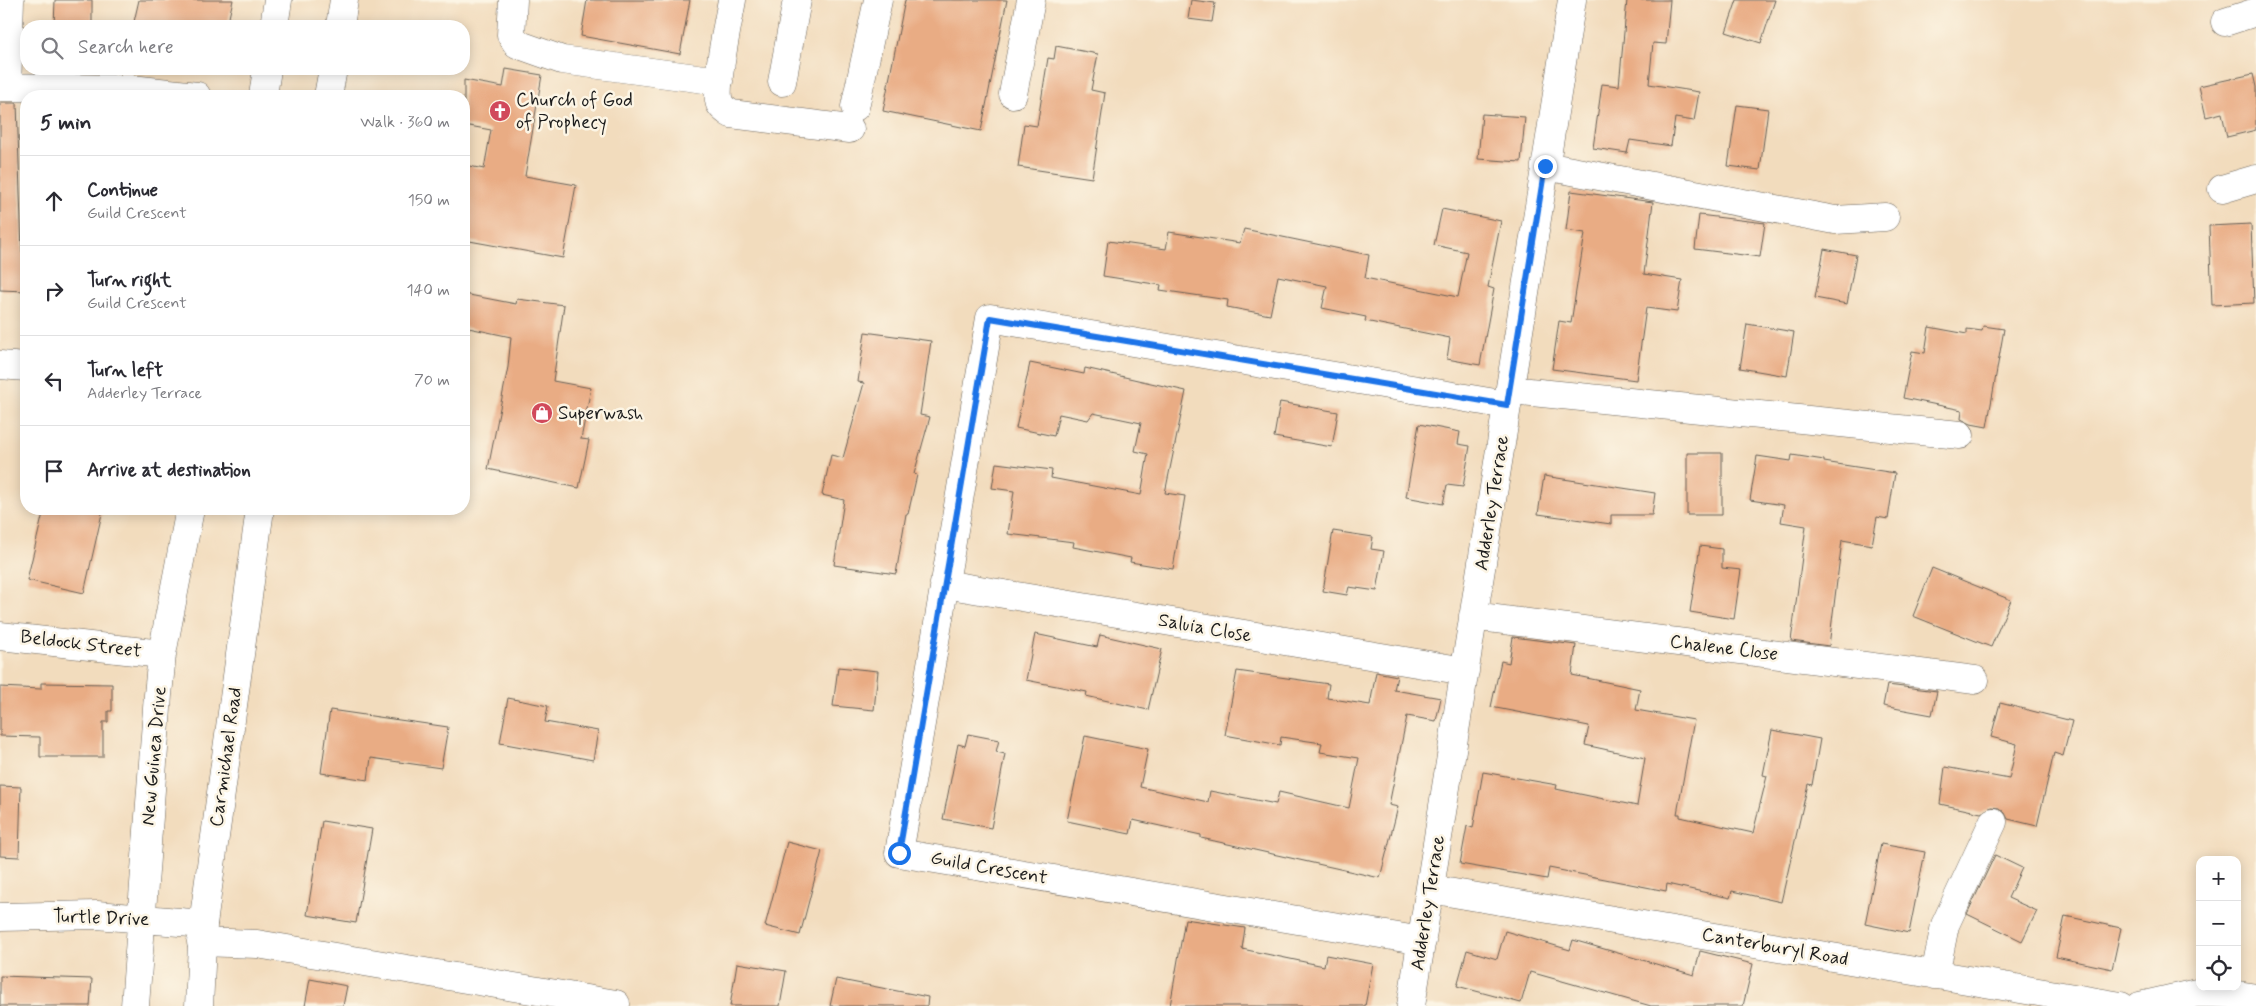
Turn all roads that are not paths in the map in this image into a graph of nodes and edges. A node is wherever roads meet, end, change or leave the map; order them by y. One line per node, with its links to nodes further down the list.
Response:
1 (10, 0): 18 (street)
2 (278, 0): 11 (street)
3 (344, 0): 12 (street)
4 (513, 0): 16 (street)
5 (732, 0): 16 (street)
6 (796, 0): 17 (street)
7 (878, 0): 16 (street)
8 (1031, 0): 22 (street)
9 (1572, 0): 23 (street, Adderley Terrace)
10 (2256, 12): 13 (street)
11 (275, 20)
12 (341, 20)
13 (2225, 22)
14 (266, 75): 20 (street)
15 (331, 75): 21 (street)
16 (719, 81)
17 (782, 82)
18 (4, 87): 19 (street)
19 (137, 90)
20 (263, 90)
21 (329, 90)
22 (1013, 94)
23 (1545, 166): 26 (street); 29 (street, Adderley Terrace)
24 (2256, 179): 25 (street)
25 (2222, 189)
26 (1885, 217)
27 (0, 365): 28 (street)
28 (20, 366)
29 (1509, 397): 30 (street); 33 (street, Guild Crescent); 34 (street, Adderley Terrace)
30 (1960, 436)
31 (189, 515): 36 (street, New Guinea Drive)
32 (259, 515): 43 (street, Carmichael Road)
33 (944, 584): 37 (street, Saluia Close); 44 (street, Guild Crescent)
34 (1473, 616): 37 (street, Adderley Terrace); 38 (street, Chalene Close)
35 (0, 636): 36 (street, Beldock Street)
36 (162, 654): 42 (street, New Guinea Drive)
37 (1465, 671): 40 (street, Adderley Terrace)
38 (1975, 680)
39 (1993, 822): 45 (street)
40 (1430, 889): 44 (street, Adderley Terrace); 45 (street, Canterburyl Road)
41 (0, 917): 42 (street, Turtle Drive)
42 (141, 918): 43 (street, Turtle Drive); 48 (street, New Guinea Drive)
43 (202, 933): 47 (street, Turtle Drive); 49 (street, Carmichael Road)
44 (1422, 941): 50 (street, Adderley Terrace)
45 (1935, 975): 51 (street, Canterburyl Road)
46 (2256, 998): 52 (street)
47 (616, 1004)
48 (135, 1006)
49 (199, 1006)
50 (1411, 1006)
51 (2120, 1006)
52 (2140, 1006)

